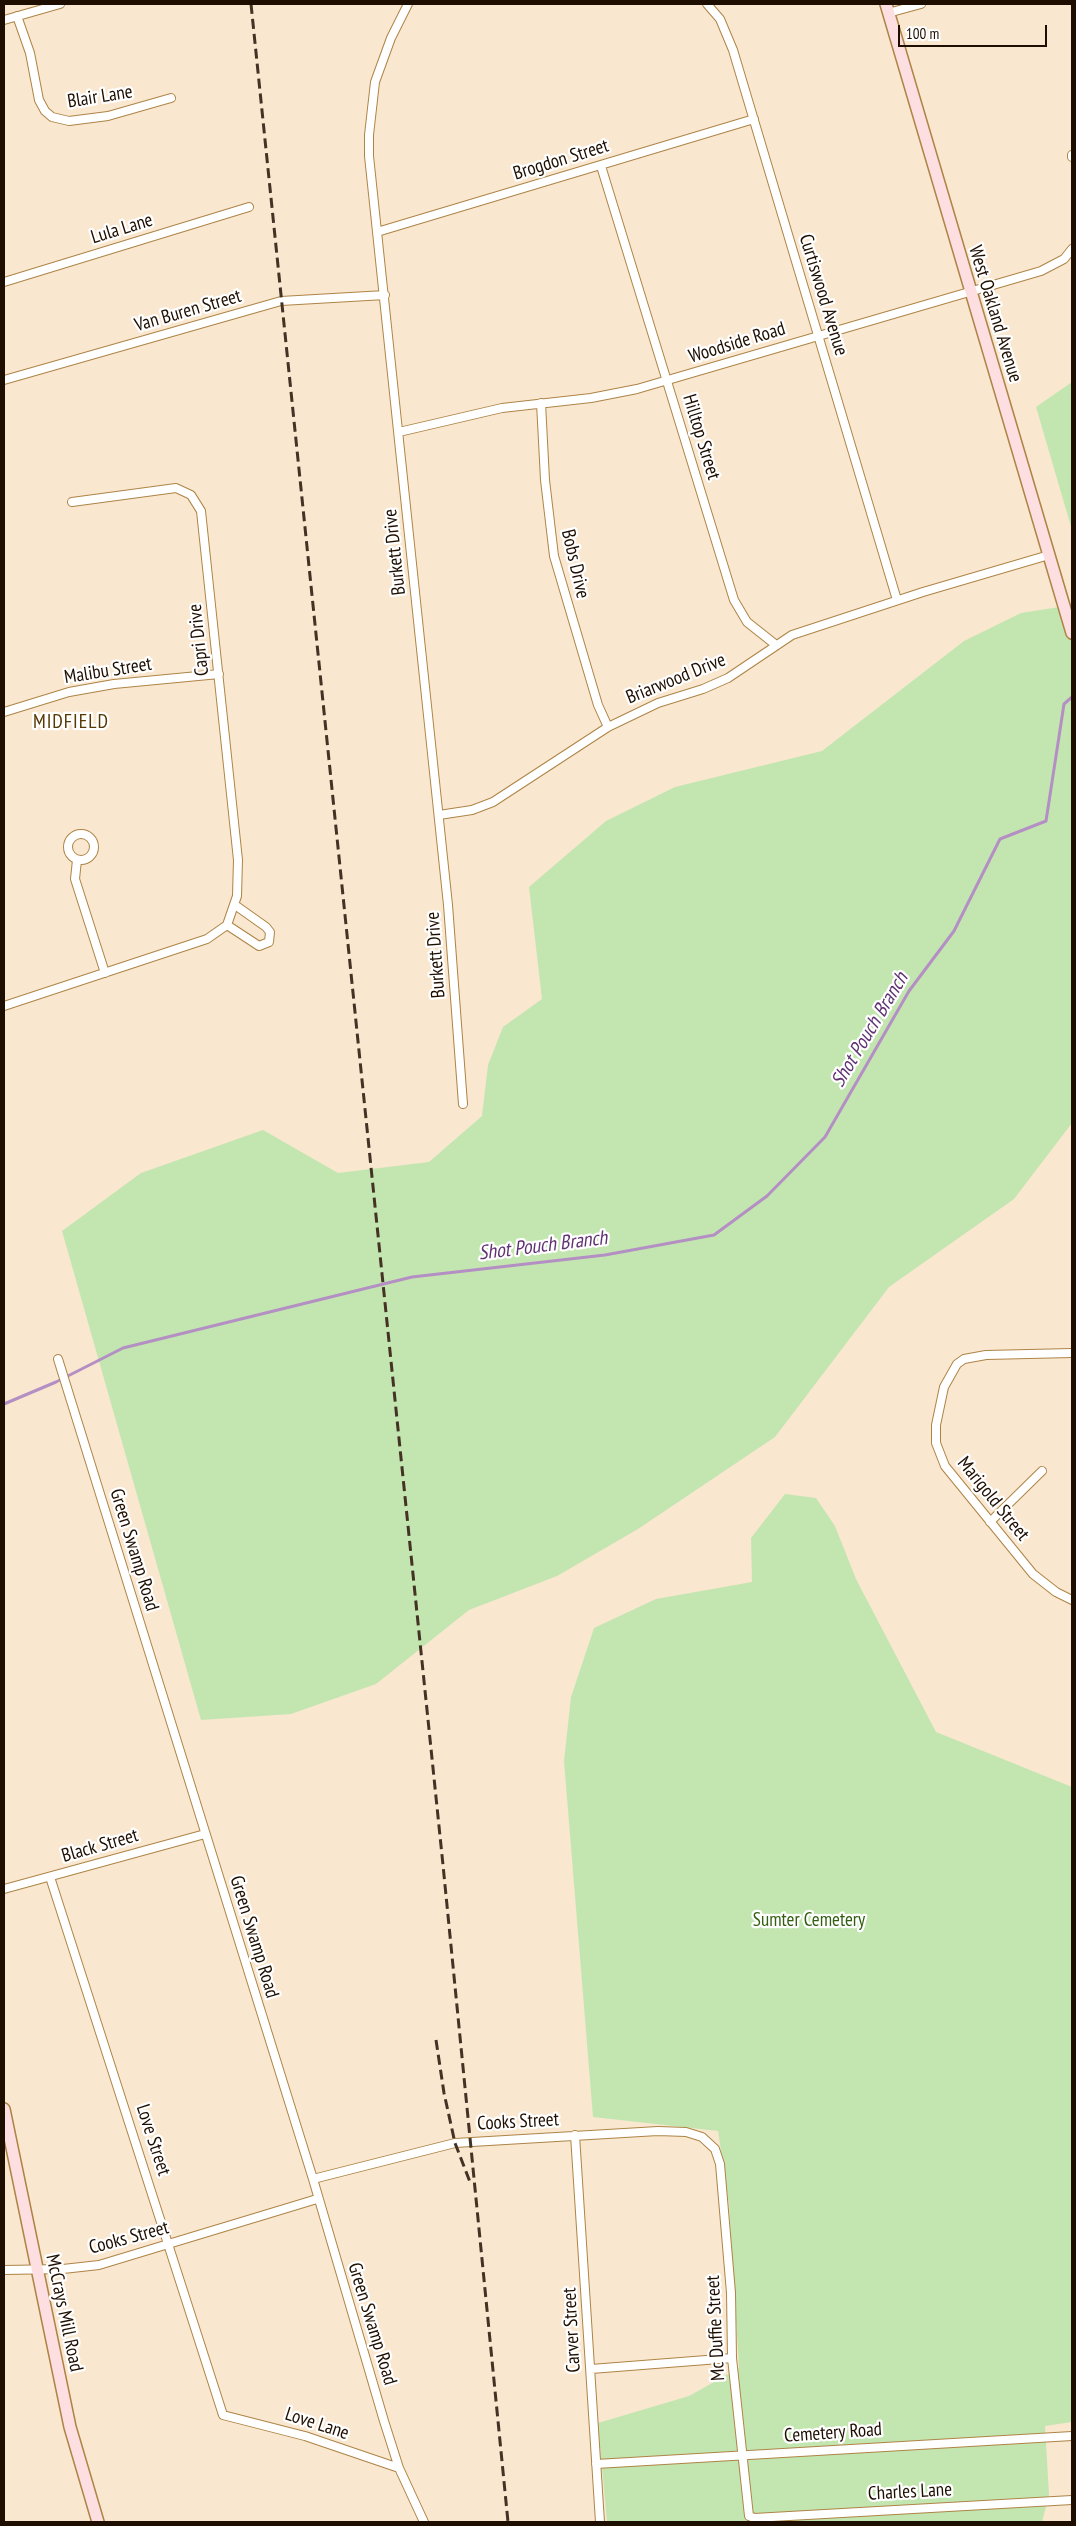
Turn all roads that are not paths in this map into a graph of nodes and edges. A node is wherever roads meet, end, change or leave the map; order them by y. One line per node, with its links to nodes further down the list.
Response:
1 (60, 4): 6 (street)
2 (408, 4): 12 (street, Burkett Drive)
3 (707, 4): 9 (street, Curtiswood Avenue)
4 (921, 4): 5 (street)
5 (887, 8): 15 (street, West Oakland Avenue)
6 (17, 16): 7 (street); 8 (street, Blair Lane)
7 (4, 20)
8 (170, 98)
9 (754, 119): 10 (street, Brogdon Street); 17 (street, Curtiswood Avenue)
10 (601, 166): 12 (street, Brogdon Street); 19 (street, Hilltop Street)
11 (249, 207): 14 (street, Lula Lane)
12 (377, 232): 16 (street, Burkett Drive)
13 (1072, 249): 15 (street, Woodside Road)
14 (4, 282)
15 (970, 292): 17 (street, Woodside Road); 23 (street, West Oakland Avenue)
16 (385, 296): 18 (street, Van Buren Street); 21 (street, Burkett Drive)
17 (818, 336): 19 (street, Woodside Road); 24 (street, Curtiswood Avenue)
18 (4, 380)
19 (668, 380): 20 (street, Woodside Road); 26 (street, Hilltop Street)
20 (541, 403): 21 (street, Woodside Road); 29 (street, Bobs Drive)
21 (399, 432): 30 (street, Burkett Drive)
22 (72, 502): 27 (street, Capri Drive)
23 (1049, 555): 24 (street, Briarwood Drive); 25 (street, West Oakland Avenue)
24 (897, 600): 26 (street, Briarwood Drive)
25 (1072, 633)
26 (776, 645): 29 (street, Briarwood Drive)
27 (219, 674): 28 (street, Malibu Street); 32 (street, Capri Drive)
28 (4, 712)
29 (608, 727): 30 (street, Briarwood Drive)
30 (439, 815): 36 (street, Burkett Drive)
31 (77, 860): 34 (street)
32 (235, 905): 33 (street, Capri Drive); 33 (street)
33 (227, 925): 34 (street)
34 (105, 973): 35 (street)
35 (4, 1006)
36 (463, 1104)
37 (1072, 1353): 40 (street, Marigold Street)
38 (58, 1359): 42 (street, Green Swamp Road)
39 (1042, 1471): 40 (street)
40 (990, 1522): 41 (street, Marigold Street)
41 (1072, 1600)
42 (205, 1834): 43 (street, Black Street); 48 (street, Green Swamp Road)
43 (50, 1877): 44 (street, Black Street); 50 (street, Love Street)
44 (4, 1889)
45 (4, 2109): 51 (street, McCrays Mill Road)
46 (575, 2135): 47 (street, Cooks Street); 48 (street, Cooks Street); 54 (street, Carver Street)
47 (708, 2142): 53 (street, Mc Duffie Street)
48 (313, 2179): 49 (street, Green Swamp Road)
49 (317, 2198): 50 (street, Cooks Street); 59 (street, Green Swamp Road)
50 (170, 2244): 51 (street, Cooks Street); 55 (street, Love Street)
51 (37, 2269): 52 (street, Cooks Street); 62 (street, McCrays Mill Road)
52 (4, 2270)
53 (732, 2358): 54 (street); 57 (street, Mc Duffie Street)
54 (591, 2369): 58 (street, Carver Street)
55 (223, 2415): 59 (street, Love Lane)
56 (1072, 2436): 57 (street, Cemetery Road)
57 (742, 2455): 58 (street, Cemetery Road); 61 (street, Mc Duffie Street)
58 (596, 2464): 64 (street, Carver Street)
59 (399, 2468): 63 (street, Green Swamp Road)
60 (1072, 2500): 61 (street, Charles Lane)
61 (749, 2516)
62 (98, 2522)
63 (424, 2522)
64 (600, 2522)

